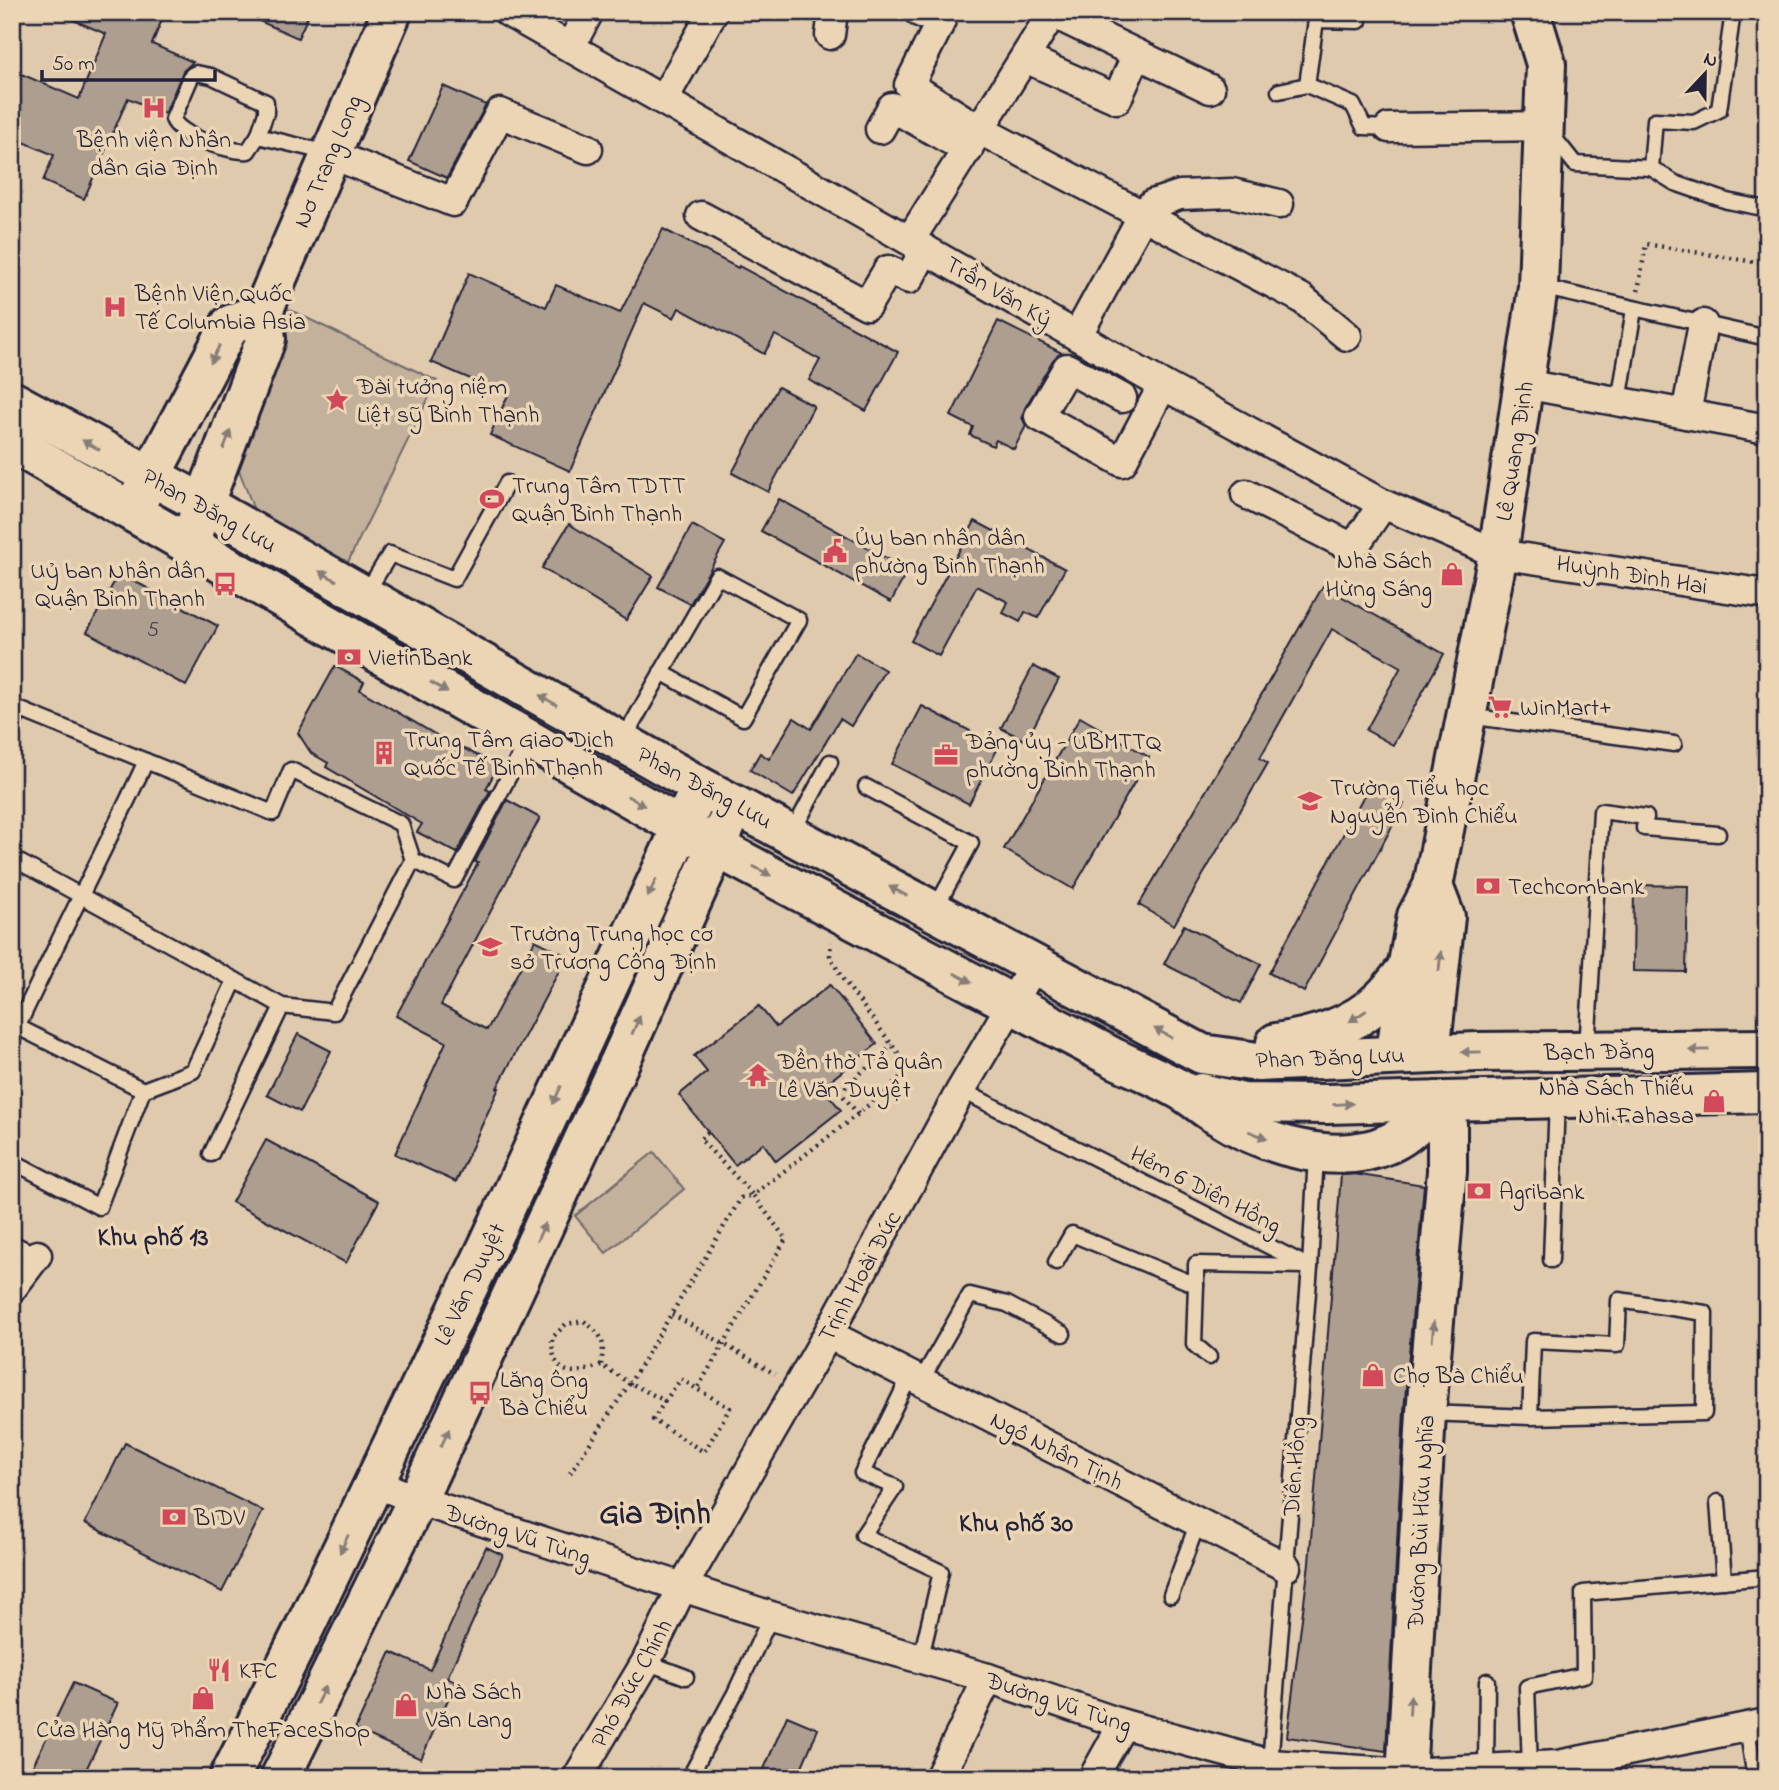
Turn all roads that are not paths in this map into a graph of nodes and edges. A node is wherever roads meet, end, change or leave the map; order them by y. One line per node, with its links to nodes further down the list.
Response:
1 (392, 12): 23 (main road, Nơ Trang Long)
2 (508, 12): 10 (street, Trần Văn Kỷ)
3 (589, 12): 10 (street)
4 (713, 12): 16 (street)
5 (919, 12): 21 (street)
6 (1358, 12): 13 (lane)
7 (1530, 12): 17 (main road, Lê Quang Định)
8 (1733, 12): 24 (lane)
9 (1053, 13): 11 (street); 12 (street)
10 (570, 47): 16 (street, Trần Văn Kỷ)
11 (1137, 54): 12 (street); 14 (street)
12 (1026, 58): 21 (street)
13 (1307, 85): 15 (lane); 18 (lane)
14 (1210, 89)
15 (1279, 91)
16 (663, 100): 29 (street, Trần Văn Kỷ)
17 (1544, 127): 18 (street); 24 (lane); 30 (main road, Lê Quang Định)
18 (1389, 128)
19 (880, 129): 21 (street)
20 (258, 136): 20 (lane); 23 (lane)
21 (974, 140): 27 (street); 29 (street)
22 (588, 149): 23 (street)
23 (330, 154): 32 (main road, Nơ Trang Long)
24 (1651, 168): 26 (lane)
25 (1279, 204): 27 (street)
26 (1767, 209)
27 (1143, 215): 34 (street); 35 (street)
28 (701, 216): 29 (street)
29 (918, 245): 34 (street, Trần Văn Kỷ)
30 (1538, 287): 31 (lane); 37 (main road, Lê Quang Định)
31 (1634, 309): 33 (lane); 41 (lane)
32 (263, 311): 45 (main road, one-way to 45); 48 (main road, Nơ Trang Long, one-way to 32)
33 (1703, 324): 36 (lane); 42 (street)
34 (1077, 336): 38 (street, Trần Văn Kỷ)
35 (1347, 336)
36 (1767, 338)
37 (1524, 384): 41 (street); 52 (main road, Lê Quang Định)
38 (1163, 385): 39 (street); 49 (street, Trần Văn Kỷ)
39 (1122, 398)
40 (12, 401): 45 (main road, Phan Đăng Lưu, one-way to 40)
41 (1619, 401): 42 (street)
42 (1686, 414): 43 (street)
43 (1767, 429)
44 (12, 443): 50 (main road, Phan Đăng Lưu)
45 (151, 476): 48 (main road, Phan Đăng Lưu); 50 (main road)
46 (507, 483): 54 (lane)
47 (1246, 494): 49 (street)
48 (203, 504): 51 (main road, Nơ Trang Long); 54 (main road, Phan Đăng Lưu, one-way to 48)
49 (1383, 504): 52 (street, Trần Văn Kỷ)
50 (132, 513): 51 (main road, Phan Đăng Lưu)
51 (188, 545): 58 (main road, Phan Đăng Lưu, one-way to 58)
52 (1498, 554): 53 (street, Huỳnh Đình Hai); 56 (main road, Lê Quang Định)
53 (1767, 594)
54 (364, 597): 59 (main road, Phan Đăng Lưu, one-way to 54)
55 (662, 672): 55 (lane); 59 (lane)
56 (1466, 716): 60 (lane); 72 (main road, Lê Quang Định)
57 (12, 725): 61 (lane)
58 (529, 739): 66 (main road, Phan Đăng Lưu, one-way to 66); 71 (lane)
59 (622, 742): 63 (main road, Phan Đăng Lưu)
60 (1674, 744)
61 (146, 761): 71 (lane); 73 (lane)
62 (830, 762): 67 (lane)
63 (701, 787): 65 (main road, Phan Đăng Lưu); 66 (main road, Lê Văn Duyệt)
64 (866, 787): 74 (lane)
65 (736, 805): 67 (main road, Phan Đăng Lưu); 69 (main road, Lê Văn Duyệt)
66 (681, 826): 69 (main road, Phan Đăng Lưu); 100 (main road, Lê Văn Duyệt, one-way to 100)
67 (792, 833): 74 (main road, Phan Đăng Lưu, one-way to 67)
68 (1718, 834): 82 (lane)
69 (716, 848): 78 (main road, Phan Đăng Lưu, one-way to 78); 103 (main road, Lê Văn Duyệt, one-way to 69)
70 (12, 858): 73 (lane)
71 (413, 860): 79 (lane)
72 (1433, 886): 76 (main road, Lê Quang Định); 84 (main road, Lê Quang Định, one-way to 72)
73 (79, 895): 77 (lane); 80 (lane)
74 (934, 911): 75 (main road, Phan Đăng Lưu)
75 (1035, 964): 78 (street, Trịnh Hoài Đức); 83 (main road, Phan Đăng Lưu, one-way to 75)
76 (1406, 969): 83 (main road, one-way to 83); 84 (main road, Lê Quang Định)
77 (235, 980): 79 (lane); 86 (lane)
78 (1013, 1003): 85 (main road, Phan Đăng Lưu); 87 (street, Trịnh Hoài Đức)
79 (282, 1006): 92 (lane)
80 (14, 1030): 86 (lane)
81 (1767, 1049): 82 (main road, Bạch Đằng, one-way to 82)
82 (1587, 1051): 84 (main road, Bạch Đằng, one-way to 84)
83 (1202, 1054): 84 (main road, Phan Đăng Lưu)
84 (1413, 1054): 90 (main road); 91 (main road, Đường Bùi Hữu Nghĩa)
85 (1178, 1088): 90 (main road, Phan Đăng Lưu, one-way to 90); 93 (main road, Phan Đăng Lưu, one-way to 93)
86 (143, 1090): 94 (lane)
87 (961, 1090): 99 (lane, Hẻm 6 Diên Hồng); 104 (street, Trịnh Hoài Đức)
88 (1767, 1093): 89 (main road, Bạch Đằng)
89 (1558, 1098): 91 (main road, Bạch Đằng); 97 (lane)
90 (1396, 1101): 91 (main road, Phan Đăng Lưu)
91 (1438, 1101): 93 (main road, Phan Đăng Lưu); 108 (main road, Đường Bùi Hữu Nghĩa, one-way to 91)
92 (211, 1154)
93 (1316, 1154): 99 (lane, Diên Hồng)
94 (12, 1161)
95 (12, 1243): 96 (lane)
96 (37, 1255): 102 (street)
97 (1551, 1260)
98 (1056, 1262): 101 (lane)
99 (1310, 1266): 101 (lane, Hẻm 6 Diên Hồng); 114 (lane, Diên Hồng)
100 (473, 1277): 103 (main road); 110 (main road, Lê Văn Duyệt)
101 (1196, 1285): 106 (lane)
102 (12, 1289)
103 (512, 1295): 111 (main road, Lê Văn Duyệt, one-way to 103)
104 (828, 1334): 107 (street, Ngô Nhân Tịnh); 117 (street, Trịnh Hoài Đức)
105 (1063, 1334): 107 (lane)
106 (1209, 1357)
107 (916, 1379): 113 (street, Ngô Nhân Tịnh); 120 (lane)
108 (1426, 1412): 109 (lane); 130 (main road, Đường Bùi Hữu Nghĩa, one-way to 108)
109 (1530, 1417): 109 (lane)
110 (373, 1482): 111 (street, Đường Vũ Tùng); 131 (main road, Lê Văn Duyệt, one-way to 131)
111 (416, 1500): 117 (street, Đường Vũ Tùng); 132 (main road, Lê Văn Duyệt, one-way to 111)
112 (1718, 1502): 116 (lane)
113 (1198, 1522): 114 (street, Ngô Nhân Tịnh); 118 (lane)
114 (1286, 1567): 129 (lane, Diên Hồng)
115 (1767, 1577): 116 (lane)
116 (1724, 1581): 127 (lane)
117 (682, 1588): 119 (street, Đường Vũ Tùng); 121 (street, Phó Đức Chính)
118 (1171, 1595)
119 (771, 1616): 120 (street, Đường Vũ Tùng); 134 (lane)
120 (920, 1657): 123 (street, Đường Vũ Tùng)
121 (646, 1662): 122 (lane); 133 (street, Phó Đức Chính)
122 (686, 1677)
123 (988, 1678): 125 (street, Đường Vũ Tùng); 135 (street)
124 (1487, 1681): 128 (lane)
125 (1123, 1724): 129 (street, Đường Vũ Tùng); 136 (street)
126 (1757, 1725): 127 (street, Đường Vũ Tùng); 137 (lane)
127 (1530, 1767): 128 (street, Đường Vũ Tùng)
128 (1486, 1769): 130 (street, Đường Vũ Tùng)
129 (1269, 1771): 130 (street, Đường Vũ Tùng)
130 (1406, 1776)
131 (229, 1778)
132 (280, 1778)
133 (577, 1778)
134 (689, 1778)
135 (939, 1778)
136 (1093, 1778)
137 (1755, 1778)

